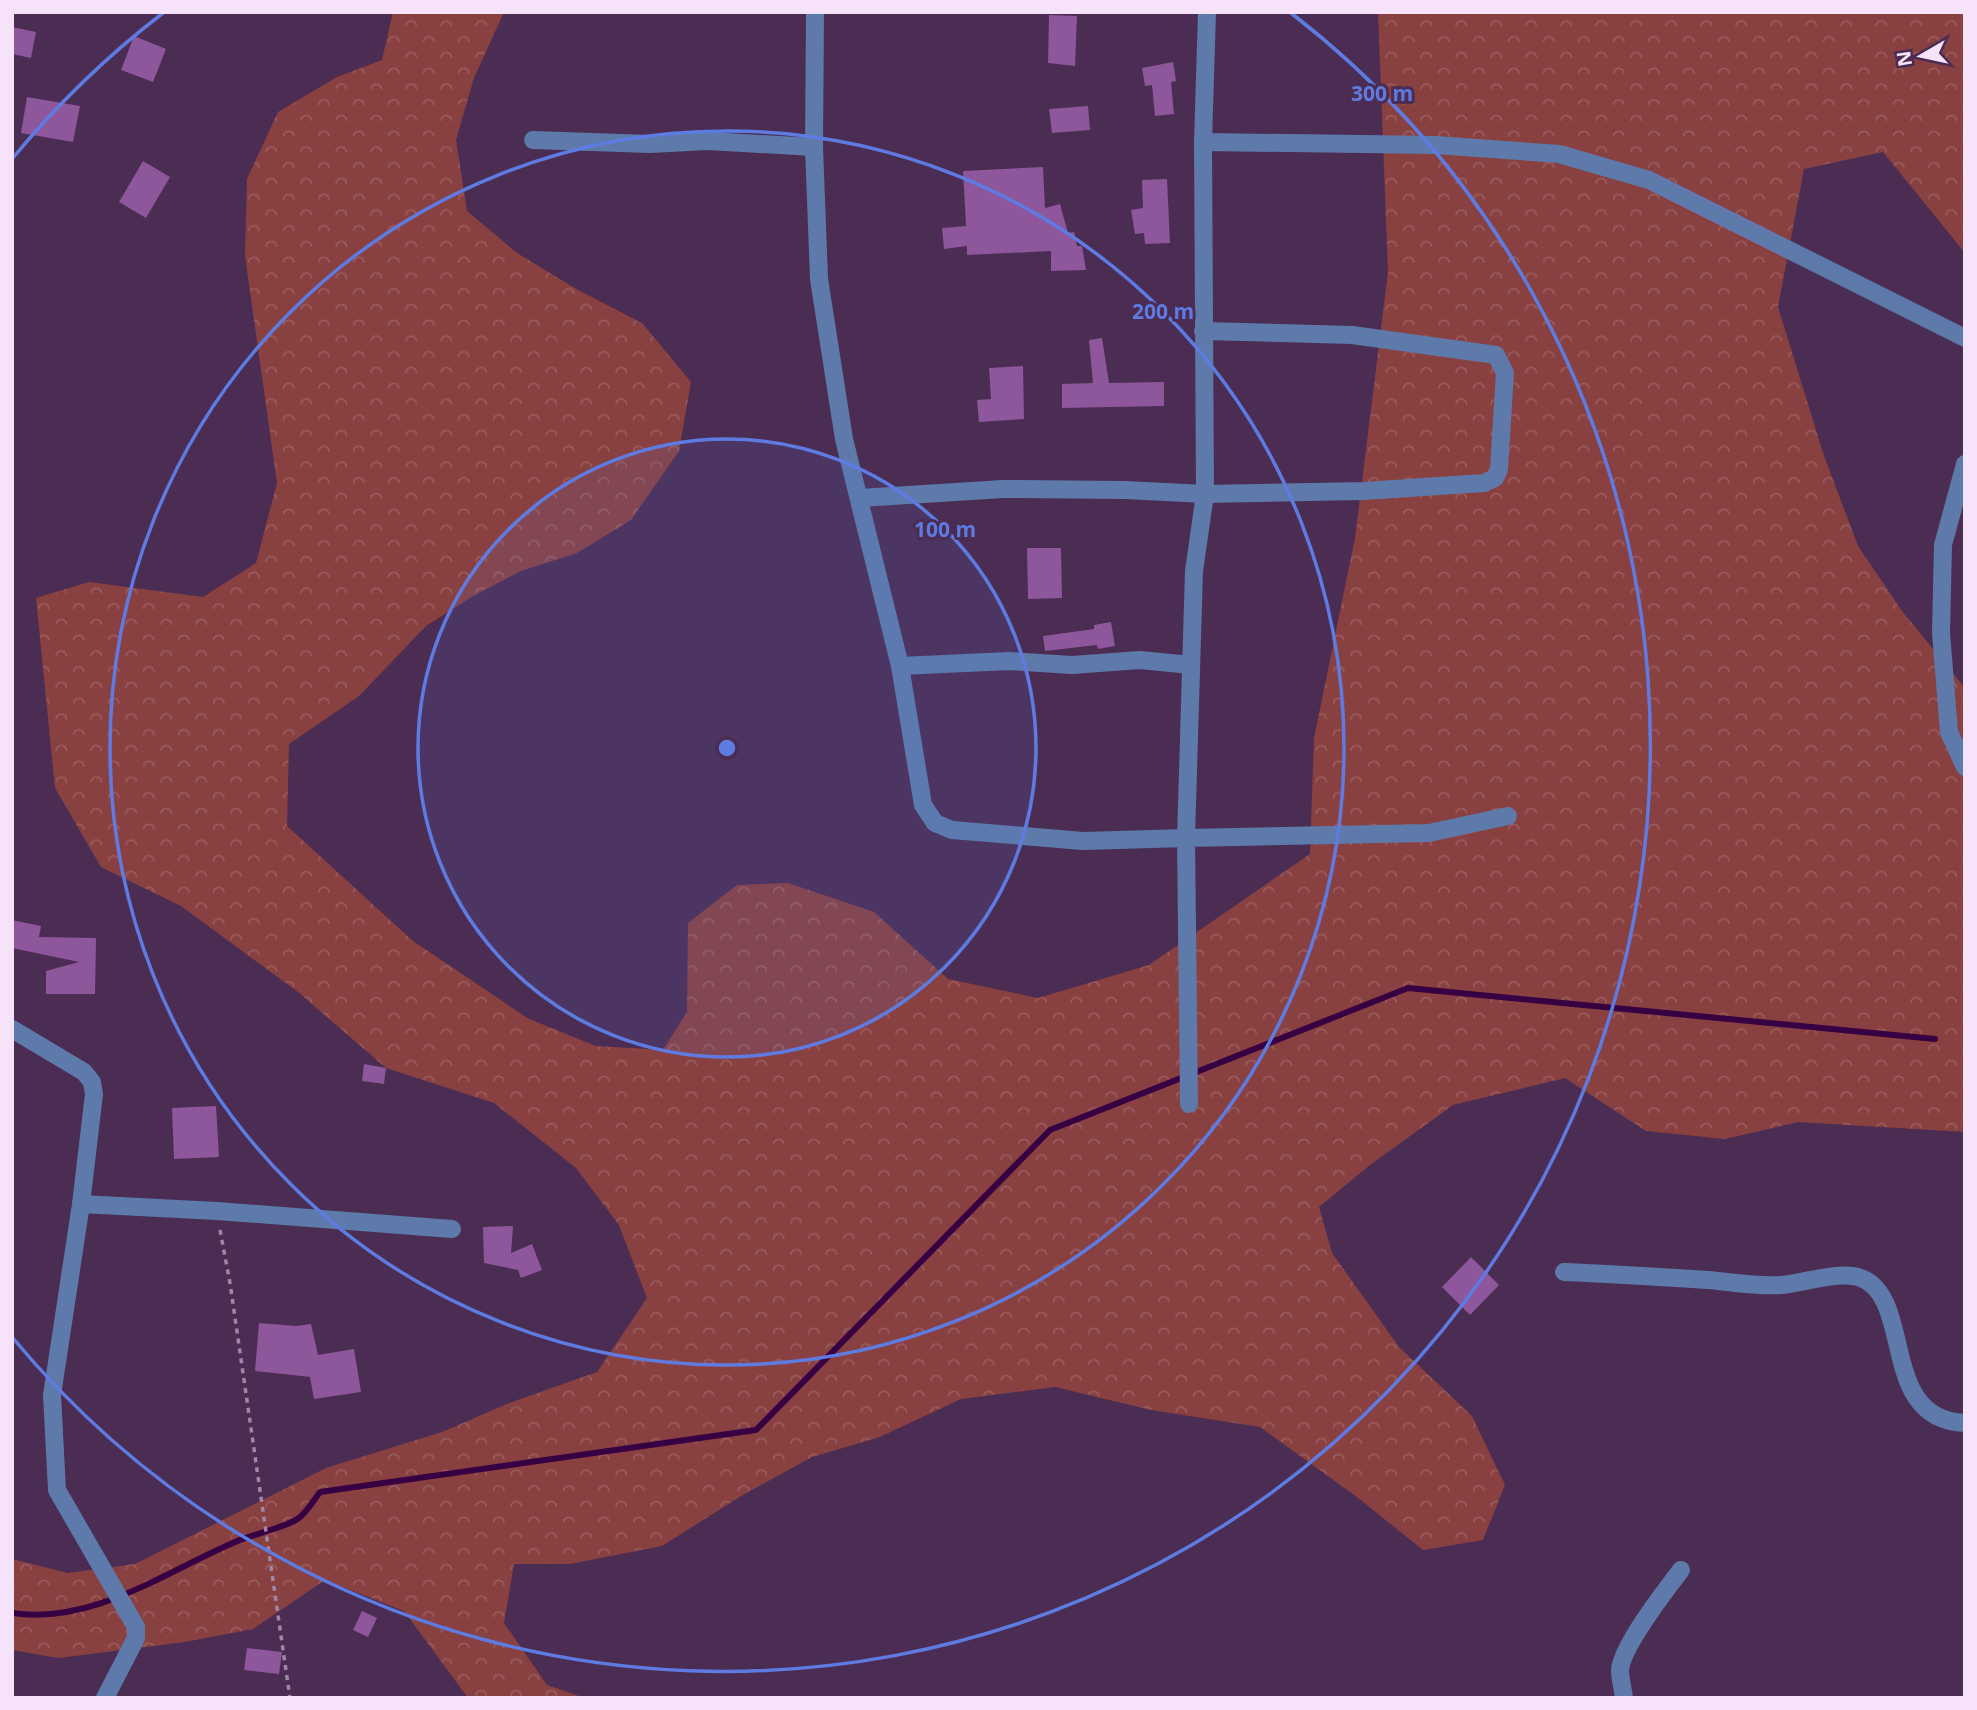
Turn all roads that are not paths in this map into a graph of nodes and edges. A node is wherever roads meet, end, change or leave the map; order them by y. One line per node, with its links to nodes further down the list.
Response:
1 (815, 12): 5 (street)
2 (1206, 12): 4 (street)
3 (533, 140): 5 (street)
4 (1203, 142): 6 (street); 7 (street)
5 (814, 147): 10 (street)
6 (1203, 331): 9 (street); 9 (street)
7 (1965, 338)
8 (1965, 464): 13 (street)
9 (1205, 494): 10 (street); 11 (street)
10 (860, 498): 12 (street)
11 (1191, 665): 12 (street); 15 (street)
12 (900, 666): 15 (street)
13 (1965, 767)
14 (1508, 816): 15 (street)
15 (1186, 838): 17 (street)
16 (12, 1029): 18 (street)
17 (1189, 1104)
18 (82, 1203): 19 (street); 23 (street)
19 (452, 1229)
20 (1564, 1272): 21 (street)
21 (1965, 1423)
22 (1681, 1570): 24 (street)
23 (105, 1698)
24 (1624, 1698)

